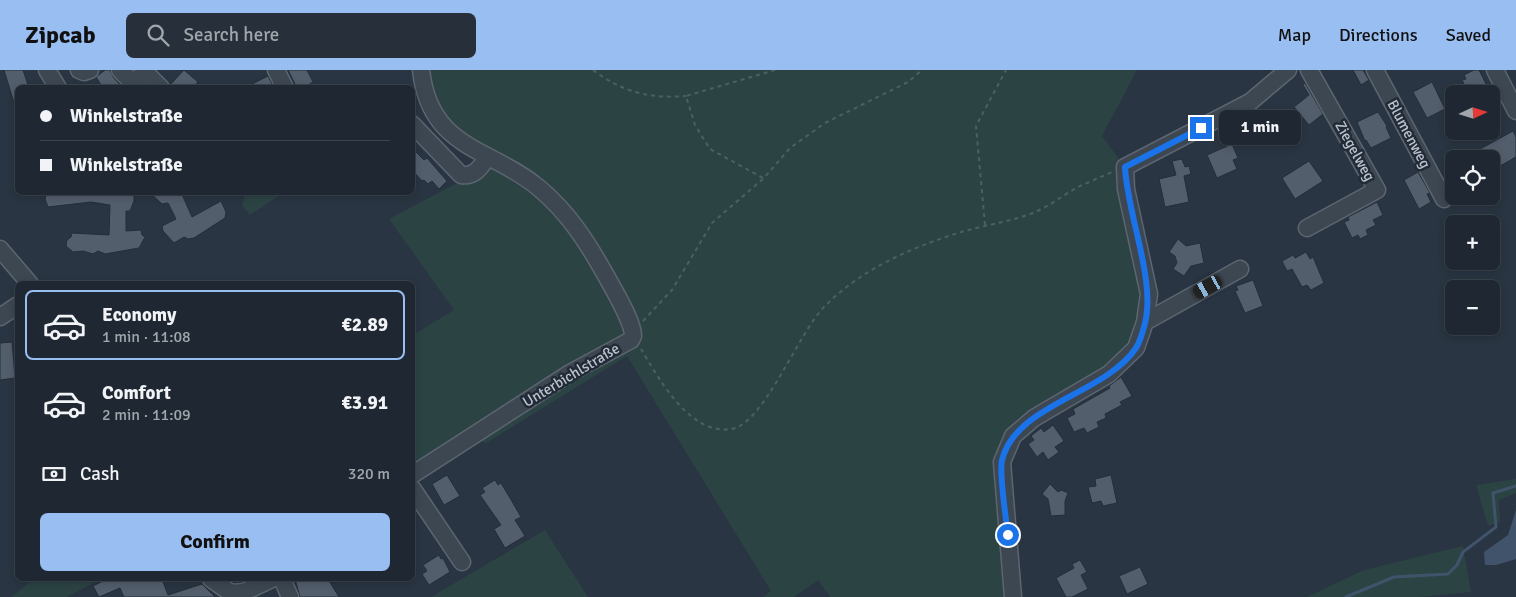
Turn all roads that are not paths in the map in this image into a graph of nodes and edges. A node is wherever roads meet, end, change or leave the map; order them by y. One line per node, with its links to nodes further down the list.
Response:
1 (47, 70): 11 (street)
2 (79, 70): 3 (street)
3 (90, 70)
4 (276, 70): 13 (street)
5 (421, 70): 16 (street, Unterbichlstraße)
6 (1288, 70): 24 (street)
7 (1309, 70): 18 (street, Ziegelweg)
8 (1375, 70): 17 (street, Blumenweg)
9 (1495, 70): 14 (street)
10 (126, 80): 12 (street)
11 (56, 85)
12 (158, 85)
13 (284, 85)
14 (1516, 111)
15 (415, 127): 16 (street)
16 (487, 158): 25 (street, Unterbichlstraße)
17 (1444, 199)
18 (1307, 228)
19 (0, 249): 21 (street)
20 (1240, 269): 24 (street)
21 (27, 281)
22 (15, 306): 23 (street)
23 (0, 317)
24 (1145, 322): 32 (street)
25 (415, 473)
26 (415, 492): 27 (street)
27 (462, 562)
28 (214, 581): 29 (street)
29 (267, 581)
30 (283, 581): 31 (street)
31 (290, 597)
32 (1013, 597)

